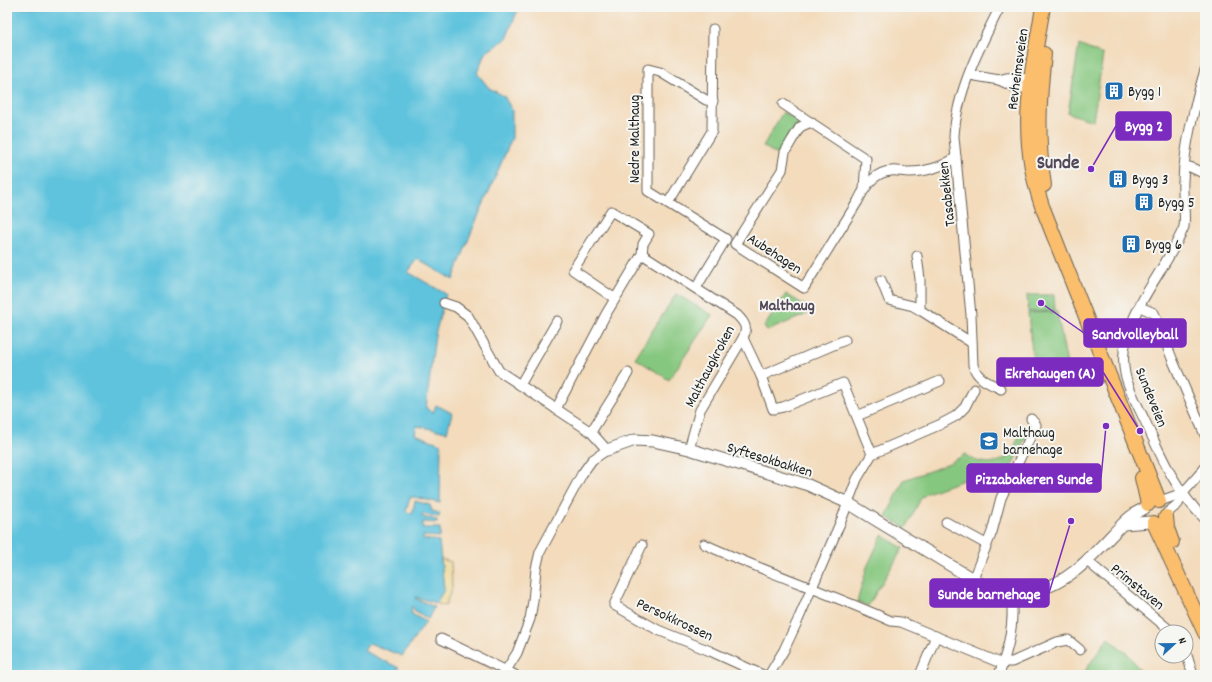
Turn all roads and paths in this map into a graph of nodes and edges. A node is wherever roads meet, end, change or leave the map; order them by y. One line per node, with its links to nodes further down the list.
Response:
1 (1000, 7): 6 (street, Tasabekken)
2 (1043, 7): 7 (main road, Revheimsveien)
3 (1048, 7): 7 (main road, Revheimsveien)
4 (713, 29): 8 (street)
5 (1205, 70): 12 (street, Sundeveien)
6 (970, 75): 7 (street); 11 (street, Tasabekken)
7 (1033, 85): 45 (main road, Revheimsveien)
8 (713, 101): 15 (street); 15 (street, Nedre Malthaug)
9 (783, 104): 10 (street, Aubehagen)
10 (811, 122): 14 (street, Aubehagen); 14 (street, Aubehagen)
11 (956, 157): 14 (street, Aubehagen); 27 (street, Tasabekken)
12 (1184, 167): 13 (street); 22 (street, Sundeveien)
13 (1205, 174)
14 (864, 189)
15 (668, 203): 19 (street, Aubehagen)
16 (642, 254): 19 (street, Malthaugkroken); 20 (street); 20 (street)
17 (917, 256): 23 (street)
18 (881, 280): 23 (street)
19 (696, 288): 25 (street, Malthaugkroken)
20 (614, 298): 34 (street)
21 (444, 303): 31 (street)
22 (1140, 307): 38 (street); 43 (street, Sundeveien)
23 (920, 310): 27 (street)
24 (557, 321): 31 (street)
25 (743, 338): 29 (street); 39 (street, Malthaugkroken)
26 (845, 340): 29 (street)
27 (972, 343): 32 (street, Tasabekken)
28 (628, 372): 37 (street)
29 (761, 376): 35 (street)
30 (940, 381): 35 (street)
31 (520, 385): 34 (street)
32 (1001, 388)
33 (974, 389): 41 (street)
34 (556, 409): 37 (street)
35 (857, 416): 41 (street)
36 (1031, 419): 51 (street)
37 (591, 432): 40 (street)
38 (1205, 435)
39 (689, 449): 40 (street, Syftesokbakken); 44 (street, Syftesokbakken)
40 (606, 450): 67 (street, Syftesokbakken)
41 (872, 454): 44 (street)
42 (1205, 468): 43 (street)
43 (1183, 494): 45 (street); 46 (street); 47 (street, Sundeveien)
44 (848, 503): 54 (street, Syftesokbakken); 55 (street)
45 (1153, 504): 46 (main road); 46 (main road); 49 (street, Syftesokbakken)
46 (1160, 519): 49 (street); 57 (main road); 59 (main road)
47 (1205, 519)
48 (946, 522): 51 (street)
49 (1123, 524): 53 (street, Syftesokbakken)
50 (704, 544): 55 (street)
51 (986, 544): 54 (street)
52 (642, 545): 69 (street, Persokkrossen)
53 (1087, 561): 56 (street, Syftesokbakken); 58 (street, Primstaven)
54 (973, 579): 56 (street, Syftesokbakken)
55 (813, 587): 61 (street); 70 (street)
56 (1011, 596): 65 (street)
57 (1205, 618)
58 (1162, 624)
59 (1205, 633)
60 (1051, 634): 63 (street)
61 (936, 636): 65 (street); 71 (street)
62 (441, 639): 67 (street)
63 (1057, 642): 64 (street); 65 (street)
64 (1080, 650)
65 (1004, 661): 72 (street)
66 (1190, 664): 73 (street)
67 (504, 673): 68 (street)
68 (515, 675)
69 (763, 675)
70 (769, 675)
71 (920, 675)
72 (999, 675)
73 (1193, 675)

